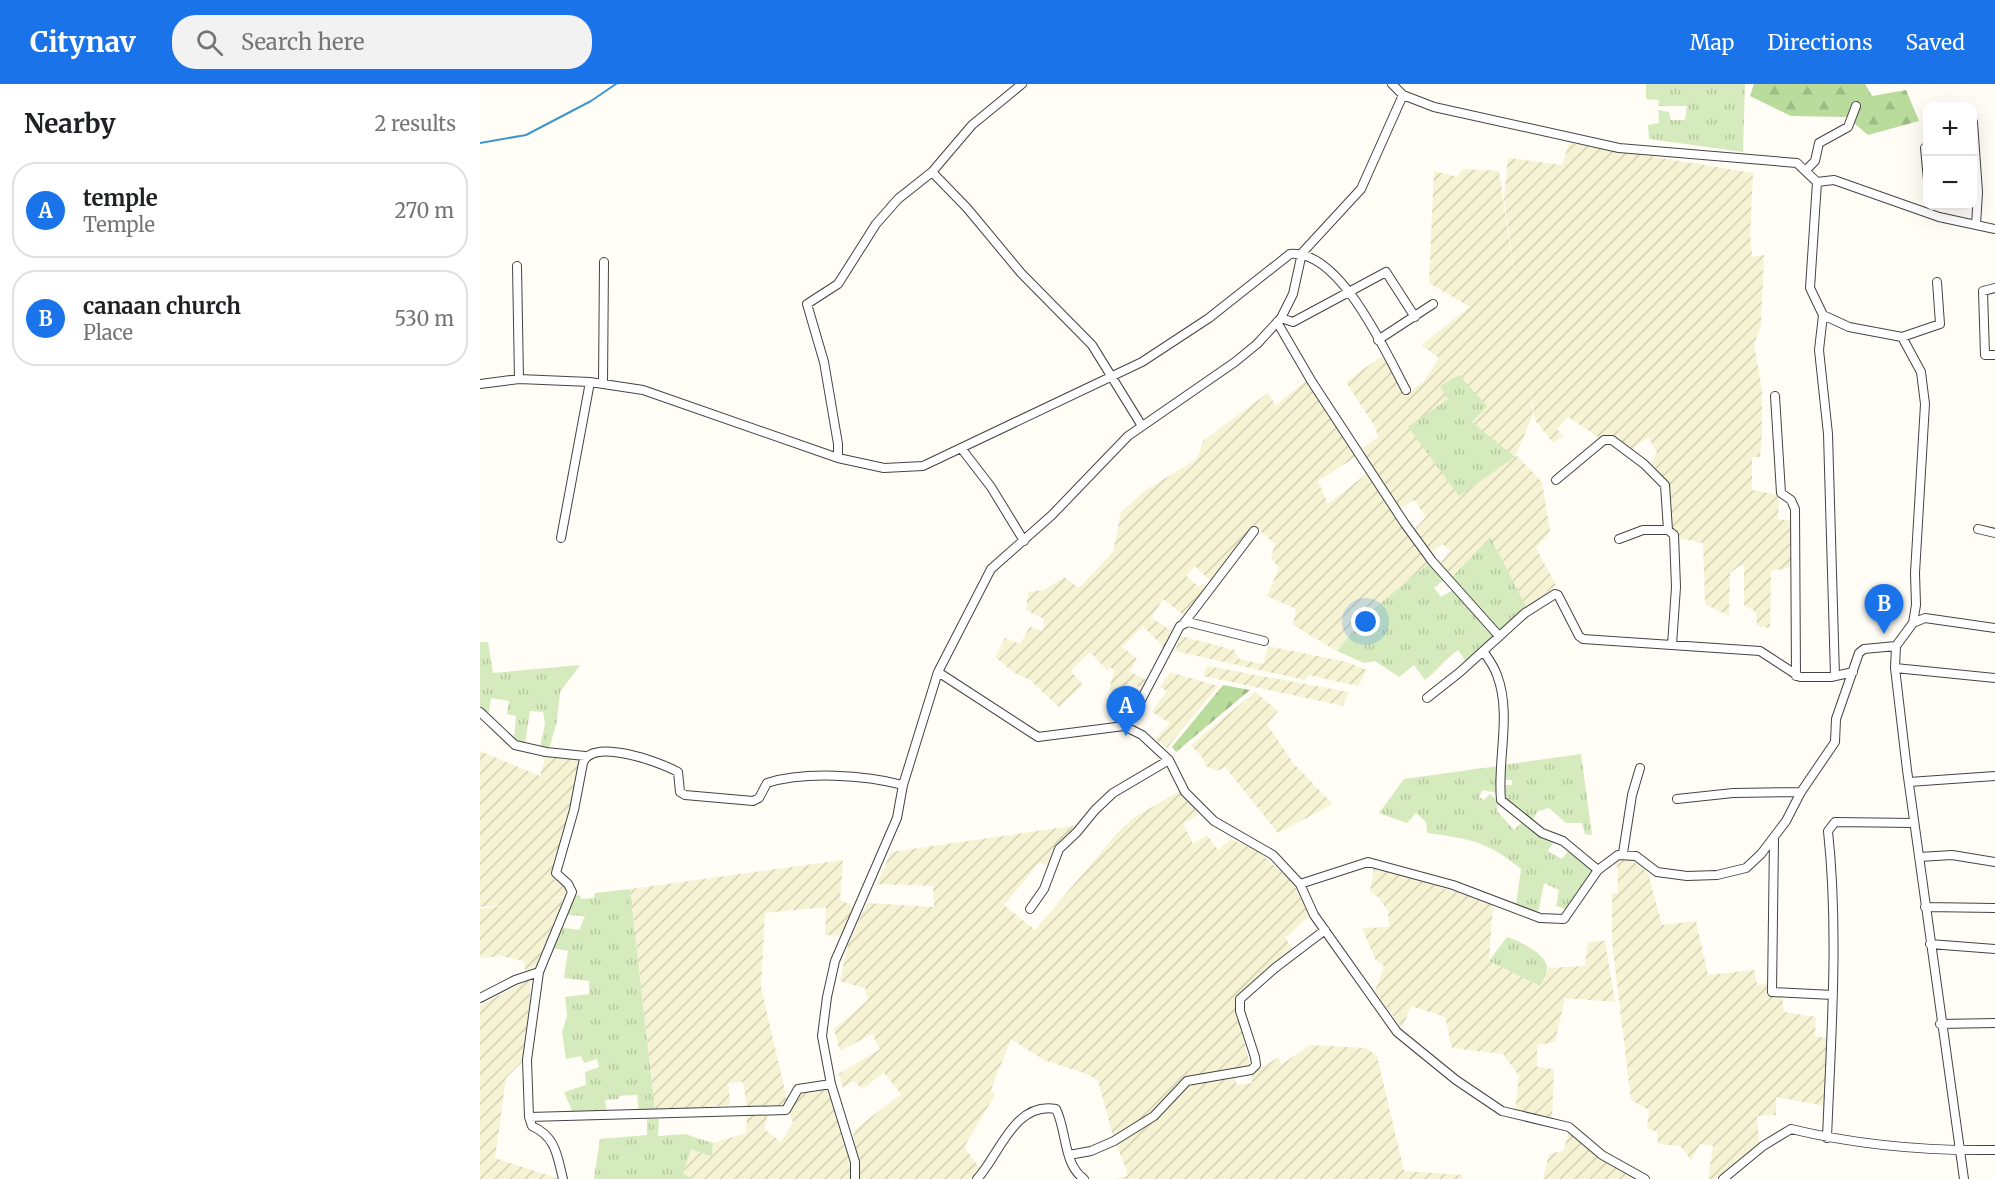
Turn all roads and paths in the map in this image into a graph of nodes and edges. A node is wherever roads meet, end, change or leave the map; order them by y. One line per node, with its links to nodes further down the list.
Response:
1 (1022, 84): 7 (street)
2 (1392, 84): 3 (street)
3 (1403, 95): 6 (street); 13 (street)
4 (1856, 106): 6 (street)
5 (1975, 156): 11 (street)
6 (1805, 171): 8 (street)
7 (932, 172): 26 (street); 35 (street)
8 (1817, 182): 9 (street); 20 (street)
9 (1923, 208)
10 (1930, 210): 11 (street)
11 (1976, 225): 12 (street)
12 (1995, 229)
13 (1302, 253): 18 (street); 22 (street); 26 (street)
14 (604, 262): 30 (street)
15 (517, 266): 27 (street)
16 (1937, 282): 23 (street)
17 (1995, 288): 25 (street)
18 (1352, 293): 21 (street); 22 (street); 24 (street)
19 (1433, 304): 21 (street)
20 (1823, 315): 23 (street); 56 (street)
21 (1415, 316): 24 (street)
22 (1279, 320): 33 (street); 47 (street)
23 (1902, 337): 44 (street)
24 (1378, 340): 31 (street)
25 (1995, 355)
26 (1114, 377): 33 (street); 34 (street)
27 (519, 379): 28 (street); 29 (street)
28 (590, 382): 30 (street); 41 (street)
29 (480, 384)
30 (603, 384): 35 (street)
31 (1406, 390)
32 (1775, 396): 55 (street)
33 (1142, 426): 43 (street)
34 (961, 448): 35 (street); 43 (street)
35 (838, 458)
36 (1556, 480): 38 (street)
37 (1978, 529): 40 (street)
38 (1668, 530): 42 (street); 49 (street)
39 (1254, 531): 45 (street)
40 (1995, 533)
41 (561, 538)
42 (1619, 539)
43 (1024, 541): 53 (street)
44 (1913, 623): 46 (street); 50 (street)
45 (1183, 624): 48 (street); 60 (street)
46 (1995, 628)
47 (1499, 636): 49 (street); 51 (street)
48 (1264, 640)
49 (1672, 645): 55 (street)
50 (1896, 646): 52 (street); 54 (street)
51 (1483, 651): 58 (street); 74 (street)
52 (1895, 668): 57 (street); 65 (street)
53 (938, 672): 60 (street); 66 (street)
54 (1853, 672): 56 (street); 67 (street)
55 (1796, 676): 56 (street)
56 (1835, 676)
57 (1995, 678)
58 (1427, 698)
59 (480, 712): 61 (street)
60 (1124, 726): 62 (street)
61 (585, 756): 66 (street); 82 (street)
62 (1169, 760): 75 (street); 78 (street)
63 (1640, 768): 71 (street)
64 (1995, 776): 65 (street)
65 (1909, 782): 69 (street)
66 (903, 785): 87 (street)
67 (1802, 792): 68 (street); 70 (street)
68 (1677, 799)
69 (1914, 823): 72 (street); 83 (street)
70 (1774, 837): 71 (street); 83 (street)
71 (1623, 853): 74 (street)
72 (1919, 857): 73 (street); 76 (street)
73 (1995, 862)
74 (1598, 870): 75 (street)
75 (1300, 884): 79 (street)
76 (1926, 907): 77 (street); 80 (street)
77 (1995, 908)
78 (1030, 909)
79 (1324, 930): 92 (street); 97 (street)
80 (1930, 944): 81 (street); 86 (street)
81 (1995, 949)
82 (539, 972): 84 (street); 88 (street)
83 (1833, 995): 89 (street)
84 (480, 998)
85 (1995, 1023): 86 (street)
86 (1940, 1024): 91 (street)
87 (831, 1084): 88 (street); 94 (street)
88 (529, 1117): 93 (street)
89 (1827, 1138): 91 (street); 98 (street)
90 (1995, 1150): 91 (street)
91 (1958, 1151): 99 (street)
92 (1069, 1155): 95 (street); 96 (street)
93 (562, 1179)
94 (855, 1179)
95 (977, 1179)
96 (1084, 1179)
97 (1645, 1179)
98 (1723, 1179)
99 (1964, 1179)

